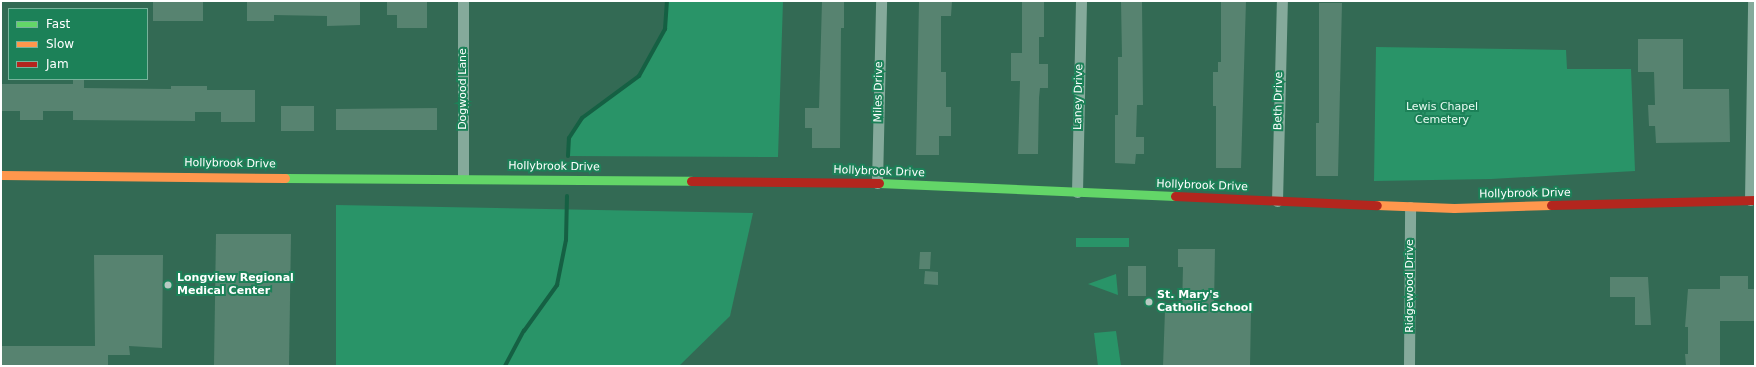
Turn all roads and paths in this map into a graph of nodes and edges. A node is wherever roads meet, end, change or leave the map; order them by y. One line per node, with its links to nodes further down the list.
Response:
1 (463, 1): 7 (street, Dogwood Lane)
2 (881, 1): 8 (street, Miles Drive)
3 (1081, 1): 9 (street, Laney Drive)
4 (1282, 1): 11 (street, Beth Drive)
5 (1753, 1): 10 (street)
6 (1, 175): 7 (main road, Hollybrook Drive)
7 (463, 178): 8 (main road, Hollybrook Drive)
8 (877, 183): 9 (main road, Hollybrook Drive)
9 (1077, 192): 11 (main road, Hollybrook Drive)
10 (1752, 200): 12 (main road, Hollybrook Drive)
11 (1277, 201): 12 (main road, Hollybrook Drive)
12 (1410, 207): 13 (street, Ridgewood Drive)
13 (1409, 366)

